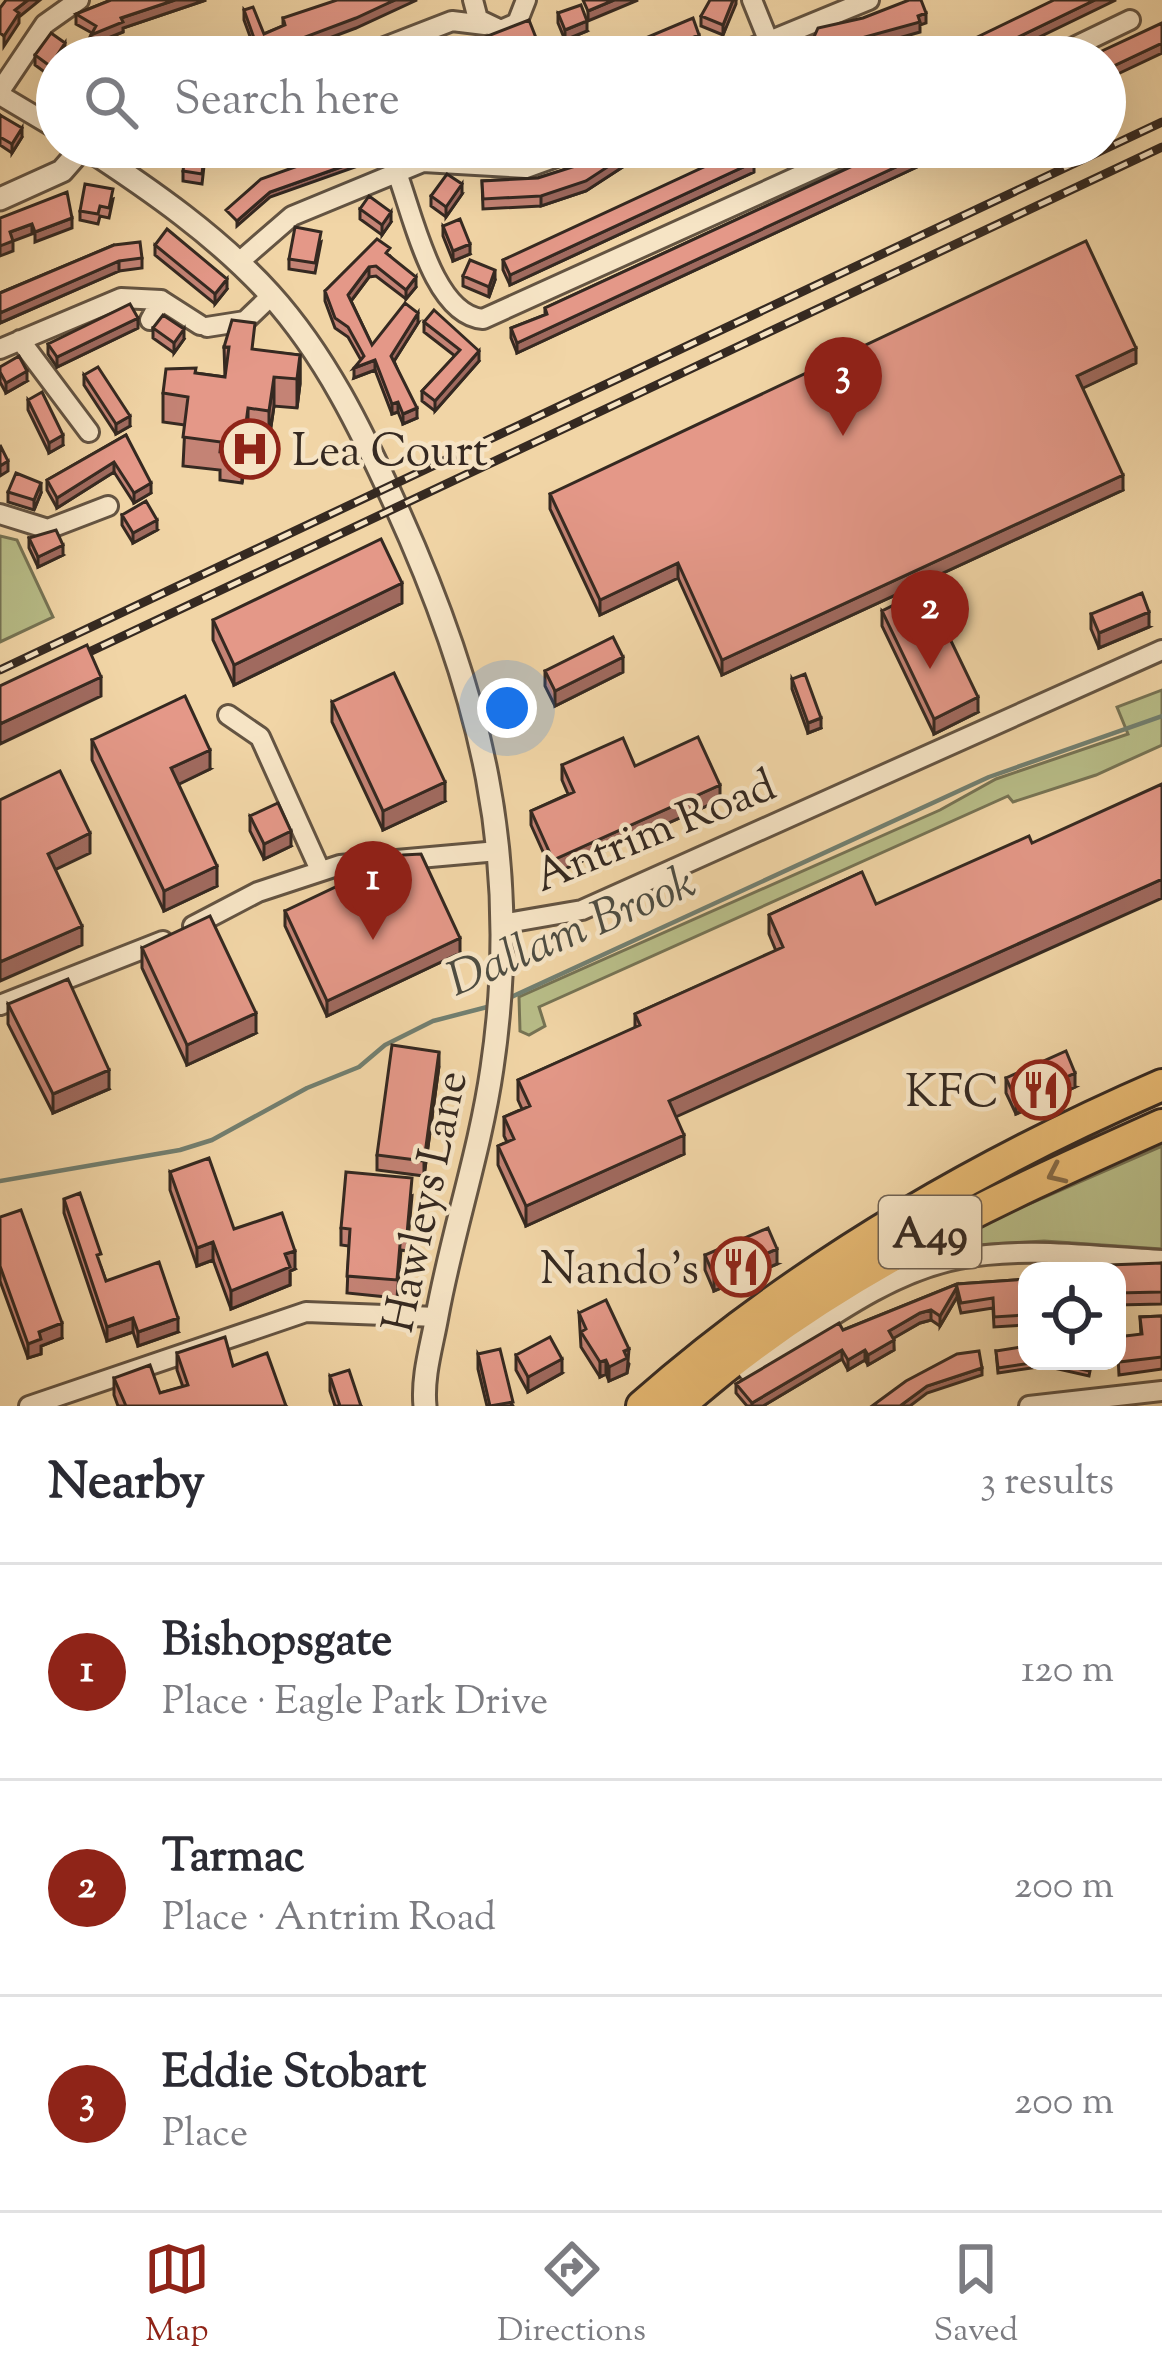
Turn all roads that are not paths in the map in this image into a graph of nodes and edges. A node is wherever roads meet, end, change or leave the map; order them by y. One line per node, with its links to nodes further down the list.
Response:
1 (80, 0): 9 (street)
2 (472, 0): 7 (street); 8 (street)
3 (526, 0): 8 (street)
4 (752, 0): 11 (street)
5 (868, 0): 12 (street)
6 (1130, 20): 13 (street)
7 (452, 21): 8 (street); 10 (street)
8 (484, 26)
9 (37, 36)
10 (413, 36)
11 (766, 36)
12 (797, 36)
13 (1097, 36)
14 (36, 38): 15 (street)
15 (0, 93): 16 (street)
16 (36, 116)
17 (65, 168): 25 (street)
18 (116, 168): 23 (street, Hawleys Lane)
19 (412, 168): 24 (street)
20 (478, 168): 21 (street)
21 (526, 168)
22 (791, 168): 24 (street)
23 (119, 170): 26 (street, Hawleys Lane)
24 (397, 173): 26 (street)
25 (0, 200)
26 (239, 262): 27 (street, Hawleys Lane)
27 (271, 296): 28 (street); 37 (street, Hawleys Lane)
28 (161, 300): 29 (street); 30 (street)
29 (150, 320)
30 (20, 340): 31 (street); 32 (street)
31 (0, 349)
32 (89, 432)
33 (108, 506): 34 (street)
34 (0, 514)
35 (1162, 650): 39 (street, Antrim Road)
36 (228, 715): 38 (street)
37 (498, 851): 38 (street); 39 (street, Hawleys Lane)
38 (320, 870): 40 (street)
39 (501, 924): 46 (street, Hawleys Lane)
40 (0, 1005)
41 (1162, 1085): 42 (highway, A49)
42 (1118, 1106): 43 (highway); 51 (highway, A49)
43 (1162, 1106)
44 (1162, 1125): 52 (highway, A49, one-way to 52)
45 (1162, 1260): 47 (street)
46 (437, 1317): 49 (street); 50 (street, Hawleys Lane)
47 (748, 1371)
48 (1162, 1391): 53 (street)
49 (29, 1406)
50 (425, 1406)
51 (642, 1406)
52 (680, 1406)
53 (1029, 1406)

